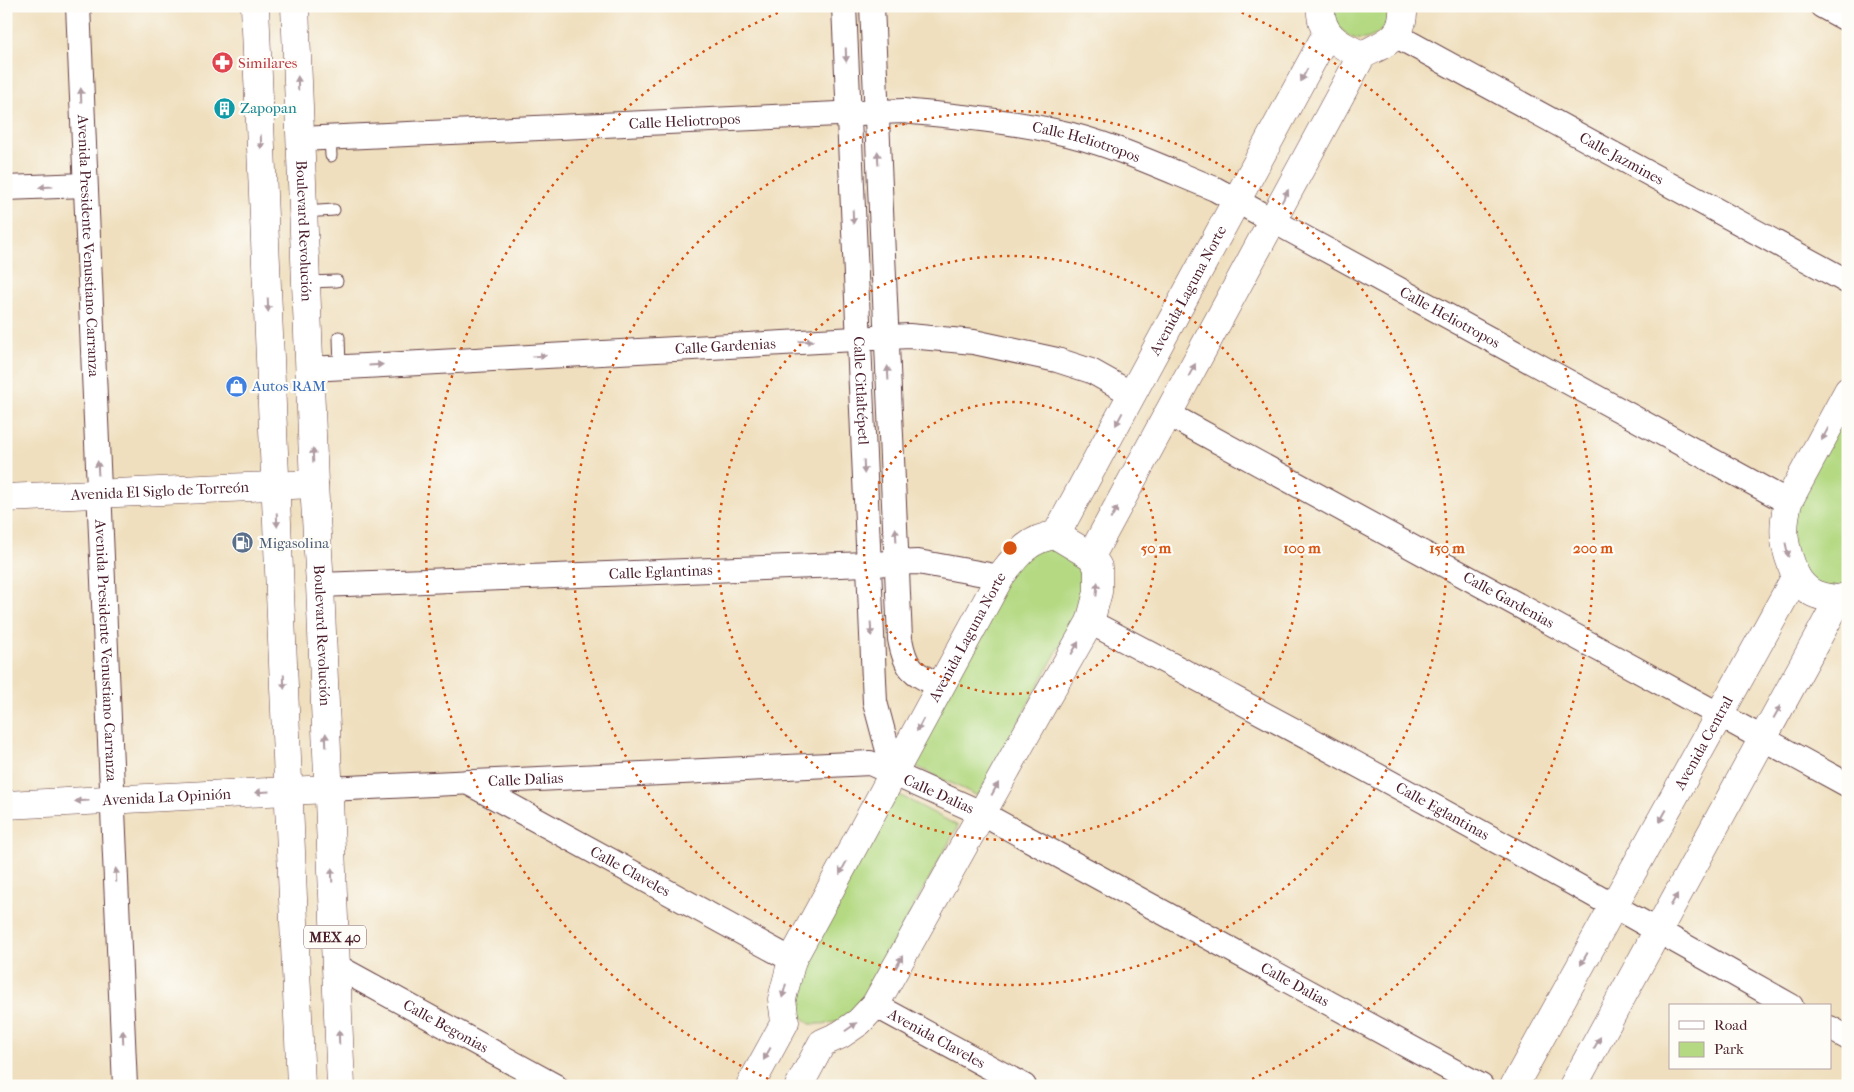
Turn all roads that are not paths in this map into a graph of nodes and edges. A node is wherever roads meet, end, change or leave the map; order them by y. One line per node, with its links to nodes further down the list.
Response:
1 (78, 6): 16 (street, Avenida Presidente Venustiano Carranza, one-way to 1)
2 (256, 6): 34 (street, MEX 40, one-way to 34)
3 (295, 6): 15 (street, Boulevard Revolución / MEX 40, one-way to 3)
4 (844, 6): 13 (street, Calle Citlaltépetl, one-way to 13)
5 (872, 6): 14 (street, Calle Citlaltépetl)
6 (1321, 6): 10 (street)
7 (1403, 6): 11 (street)
8 (1822, 6): 9 (street)
9 (1848, 20)
10 (1327, 33): 12 (street); 18 (street, Avenida Laguna Norte, one-way to 18)
11 (1396, 35): 12 (street); 24 (street, Calle Jazmines)
12 (1362, 54): 21 (street, one-way to 12)
13 (849, 112): 14 (street, Calle Heliotropos); 15 (street, Calle Heliotropos); 27 (street, Calle Citlaltépetl, one-way to 27)
14 (876, 112): 18 (street, Calle Heliotropos); 26 (street, Calle Citlaltépetl, one-way to 14)
15 (300, 139): 20 (street, Boulevard Revolución / MEX 40)
16 (85, 185): 17 (street, one-way to 17); 35 (street, Avenida Presidente Venustiano Carranza, one-way to 16)
17 (6, 188)
18 (1237, 200): 21 (street, Calle Heliotropos); 31 (street, Avenida Laguna Norte)
19 (334, 210): 20 (lane)
20 (304, 212): 23 (street, Boulevard Revolución / MEX 40)
21 (1272, 220): 32 (street, one-way to 21); 37 (street, Calle Heliotropos)
22 (337, 281): 23 (lane)
23 (307, 282): 29 (street, Boulevard Revolución / MEX 40)
24 (1848, 282)
25 (339, 337): 28 (lane)
26 (887, 337): 27 (street, Calle Gardenias); 31 (street, Calle Gardenias); 40 (street, Calle Citlaltépetl, one-way to 26)
27 (858, 338): 28 (street, Calle Gardenias, one-way to 27); 41 (street, Calle Citlaltépetl, one-way to 41)
28 (340, 367): 29 (street, Calle Gardenias)
29 (310, 368): 33 (street, Boulevard Revolución / MEX 40, one-way to 29)
30 (1848, 391): 37 (street, one-way to 37)
31 (1132, 394): 38 (street, Avenida Laguna Norte, one-way to 38)
32 (1168, 414): 39 (street, one-way to 32); 48 (street, Calle Gardenias)
33 (314, 484): 34 (street, Avenida El Siglo de Torreón); 44 (street, Boulevard Revolución / MEX 40)
34 (276, 486): 35 (street, Avenida El Siglo de Torreón); 54 (street, MEX 40, one-way to 54)
35 (99, 494): 36 (street, Avenida El Siglo de Torreón); 55 (street, Avenida Presidente Venustiano Carranza)
36 (6, 498)
37 (1788, 502): 42 (street, one-way to 42)
38 (1056, 535): 39 (street); 43 (street, Avenida Laguna Norte)
39 (1091, 556): 46 (street, one-way to 39)
40 (897, 563): 41 (street, Calle Eglantinas); 43 (street, Calle Eglantinas); 47 (street, Calle Citlaltépetl)
41 (868, 564): 44 (street, Calle Eglantinas); 50 (street, Calle Citlaltépetl, one-way to 50)
42 (1796, 576): 45 (street); 48 (street, Avenida Central)
43 (1000, 577): 47 (street, Avenida Laguna Norte)
44 (320, 585): 53 (street, Boulevard Revolución / MEX 40, one-way to 44)
45 (1843, 597): 49 (street, one-way to 45)
46 (1090, 622): 57 (street, one-way to 46); 58 (street, Calle Eglantinas)
47 (941, 686): 50 (street, Avenida Laguna Norte, one-way to 50)
48 (1719, 715): 49 (street, Calle Gardenias); 58 (street, Avenida Central, one-way to 58)
49 (1762, 739): 52 (street, Calle Gardenias); 59 (street, one-way to 49)
50 (894, 773): 51 (street, Calle Dalias); 57 (street, Calle Dalias); 60 (street, Avenida Laguna Norte, one-way to 60)
51 (467, 782): 53 (street, Calle Dalias); 60 (street, Calle Claveles)
52 (1848, 786)
53 (328, 789): 54 (street, Avenida La Opinión); 61 (street, Boulevard Revolución / MEX 40, one-way to 53)
54 (289, 791): 55 (street, Avenida La Opinión, one-way to 55); 69 (street, MEX 40)
55 (113, 800): 56 (street, Avenida La Opinión, one-way to 56); 68 (street, Avenida Presidente Venustiano Carranza, one-way to 55)
56 (6, 805)
57 (981, 813): 62 (street, one-way to 57); 75 (street, Calle Dalias)
58 (1614, 906): 59 (street, Calle Eglantinas); 76 (street, Avenida Central, one-way to 76)
59 (1658, 930): 63 (street, Calle Eglantinas); 77 (street, one-way to 59)
60 (792, 960): 64 (street, Avenida Laguna Norte, one-way to 64)
61 (336, 966): 70 (street, Boulevard Revolución / MEX 40, one-way to 61); 71 (street, Calle Begonias)
62 (875, 1004): 67 (street, one-way to 62); 74 (street, Avenida Claveles)
63 (1788, 1004)
64 (785, 1022): 67 (street); 72 (street, one-way to 72)
65 (1832, 1029): 66 (street)
66 (1848, 1038)
67 (822, 1043): 73 (street)
68 (125, 1086)
69 (301, 1086)
70 (341, 1086)
71 (555, 1086)
72 (750, 1086)
73 (799, 1086)
74 (1024, 1086)
75 (1482, 1086)
76 (1514, 1086)
77 (1573, 1086)

